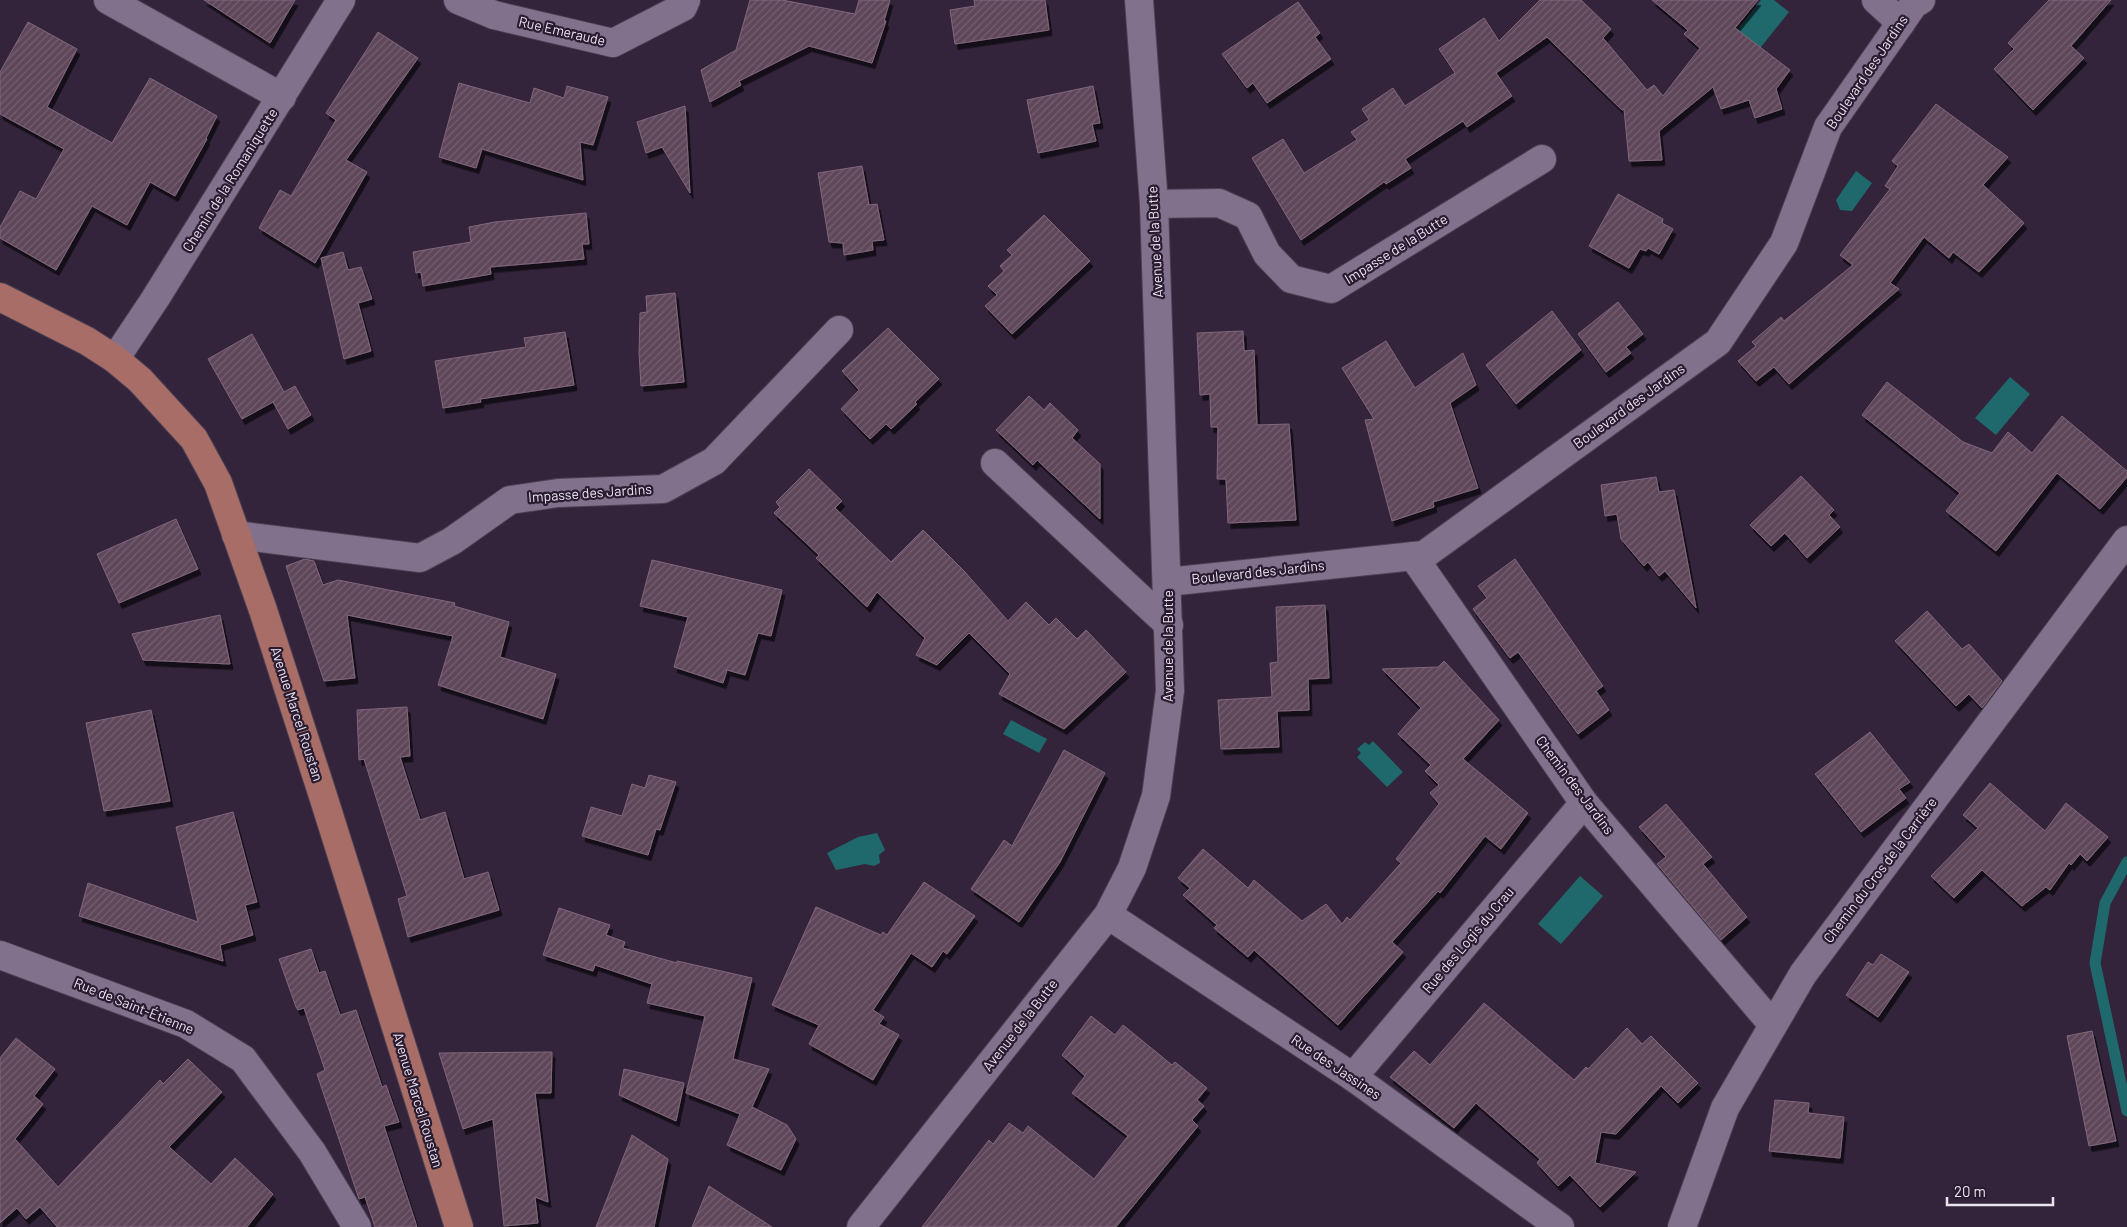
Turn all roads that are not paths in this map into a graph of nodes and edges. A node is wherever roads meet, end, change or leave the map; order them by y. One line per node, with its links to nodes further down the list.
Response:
1 (108, 0): 9 (street)
2 (341, 0): 9 (street, Chemin de la Romaniquette)
3 (458, 0): 4 (street, Rue Emeraude)
4 (686, 0)
5 (1138, 0): 11 (street, Avenue de la Butte)
6 (1876, 0): 8 (street)
7 (1922, 0): 8 (street, Boulevard des Jardins)
8 (1901, 23): 18 (street, Boulevard des Jardins)
9 (282, 97): 14 (street, Chemin de la Romaniquette)
10 (1542, 158): 11 (street, Impasse de la Butte)
11 (1154, 204): 19 (street, Avenue de la Butte)
12 (0, 297): 14 (main road, Avenue Marcel Roustan)
13 (839, 330): 16 (street, Impasse des Jardins)
14 (115, 359): 16 (main road, Avenue Marcel Roustan)
15 (995, 463): 20 (street)
16 (236, 535): 27 (main road, Avenue Marcel Roustan)
17 (2127, 540): 24 (street, Chemin du Cros de la Carrière)
18 (1413, 556): 19 (street, Boulevard des Jardins); 21 (street, Chemin des Jardins)
19 (1167, 582): 20 (street, Avenue de la Butte)
20 (1169, 625): 22 (street, Avenue de la Butte)
21 (1584, 803): 24 (street, Chemin des Jardins); 25 (street, Rue des Logis du Crau)
22 (1108, 915): 25 (street, Rue des Jassines); 28 (street, Avenue de la Butte)
23 (0, 954): 26 (street, Rue de Saint-Étienne)
24 (1773, 1025): 30 (street, Chemin du Cros de la Carrière)
25 (1353, 1077): 29 (street, Rue des Jassines)
26 (357, 1227)
27 (459, 1227)
28 (860, 1227)
29 (1560, 1227)
30 (1682, 1227)

